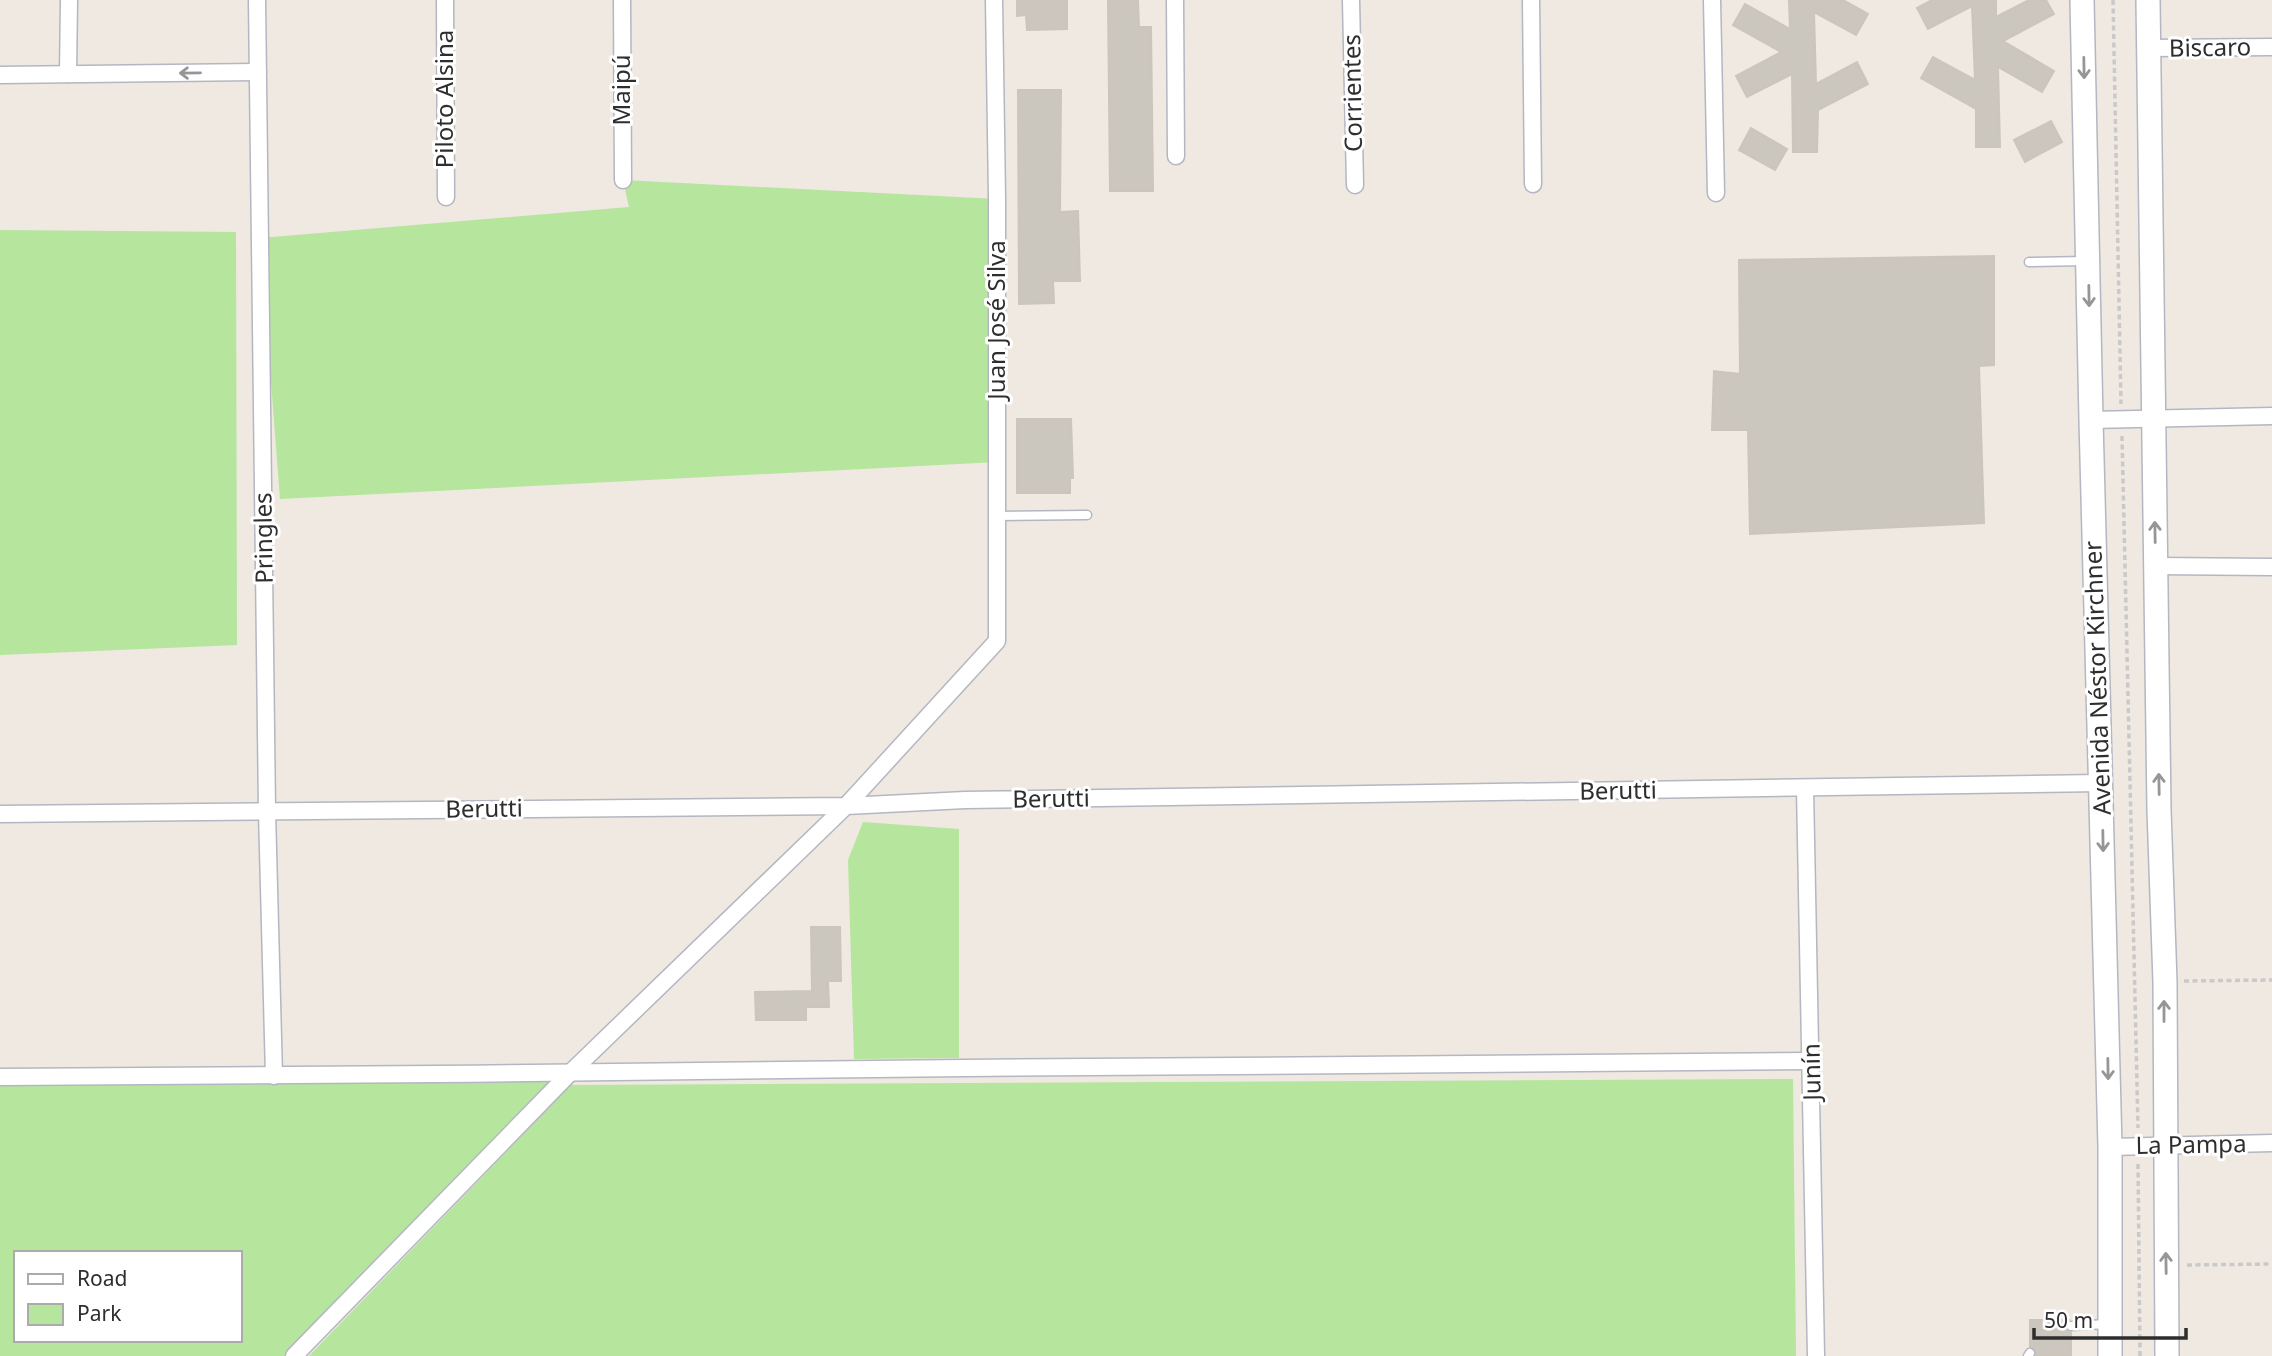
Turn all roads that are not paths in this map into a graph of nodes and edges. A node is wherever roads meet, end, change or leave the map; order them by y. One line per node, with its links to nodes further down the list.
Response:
1 (69, 0): 15 (street)
2 (257, 0): 14 (street, Pringles)
3 (445, 0): 22 (street, Piloto Alsina)
4 (622, 0): 18 (street, Maipú)
5 (994, 0): 29 (street, Juan José Silva)
6 (1175, 0): 17 (street)
7 (1351, 0): 20 (street, Corrientes)
8 (1531, 0): 19 (street)
9 (1712, 0): 21 (street)
10 (2082, 0): 23 (main road, Avenida Néstor Kirchner, one-way to 23)
11 (2148, 0): 13 (main road)
12 (2272, 47): 13 (street, Biscaro)
13 (2149, 48): 26 (main road)
14 (258, 72): 15 (street, one-way to 15); 35 (street, Pringles)
15 (68, 74): 16 (street)
16 (0, 75)
17 (1176, 156)
18 (623, 180)
19 (1533, 184)
20 (1355, 185)
21 (1716, 193)
22 (446, 197)
23 (2088, 261): 24 (lane); 27 (main road, Avenida Néstor Kirchner, one-way to 27)
24 (2029, 262)
25 (2272, 416): 26 (street)
26 (2153, 419): 27 (street); 30 (main road, one-way to 26)
27 (2091, 420): 32 (main road, Avenida Néstor Kirchner)
28 (1087, 515): 29 (lane)
29 (997, 516): 34 (street, Juan José Silva)
30 (2155, 566): 31 (street); 42 (main road, one-way to 30)
31 (2272, 567)
32 (2101, 783): 33 (street, Berutti); 43 (main road, Avenida Néstor Kirchner, one-way to 43)
33 (1805, 788): 34 (street, Berutti); 37 (street, Junín)
34 (846, 806): 35 (street, Berutti); 38 (street)
35 (267, 812): 36 (street, Berutti); 39 (street, Pringles)
36 (0, 814)
37 (1811, 1061): 38 (street); 47 (street, Junín)
38 (569, 1074): 39 (street); 46 (street)
39 (274, 1076): 40 (street)
40 (0, 1077)
41 (2272, 1143): 42 (street, La Pampa)
42 (2164, 1146): 43 (street, La Pampa); 49 (main road, one-way to 42)
43 (2110, 1147): 44 (main road, Avenida Néstor Kirchner)
44 (2110, 1324): 45 (lane); 48 (main road, Avenida Néstor Kirchner)
45 (2071, 1326)
46 (295, 1356)
47 (1816, 1356)
48 (2110, 1356)
49 (2167, 1356)

